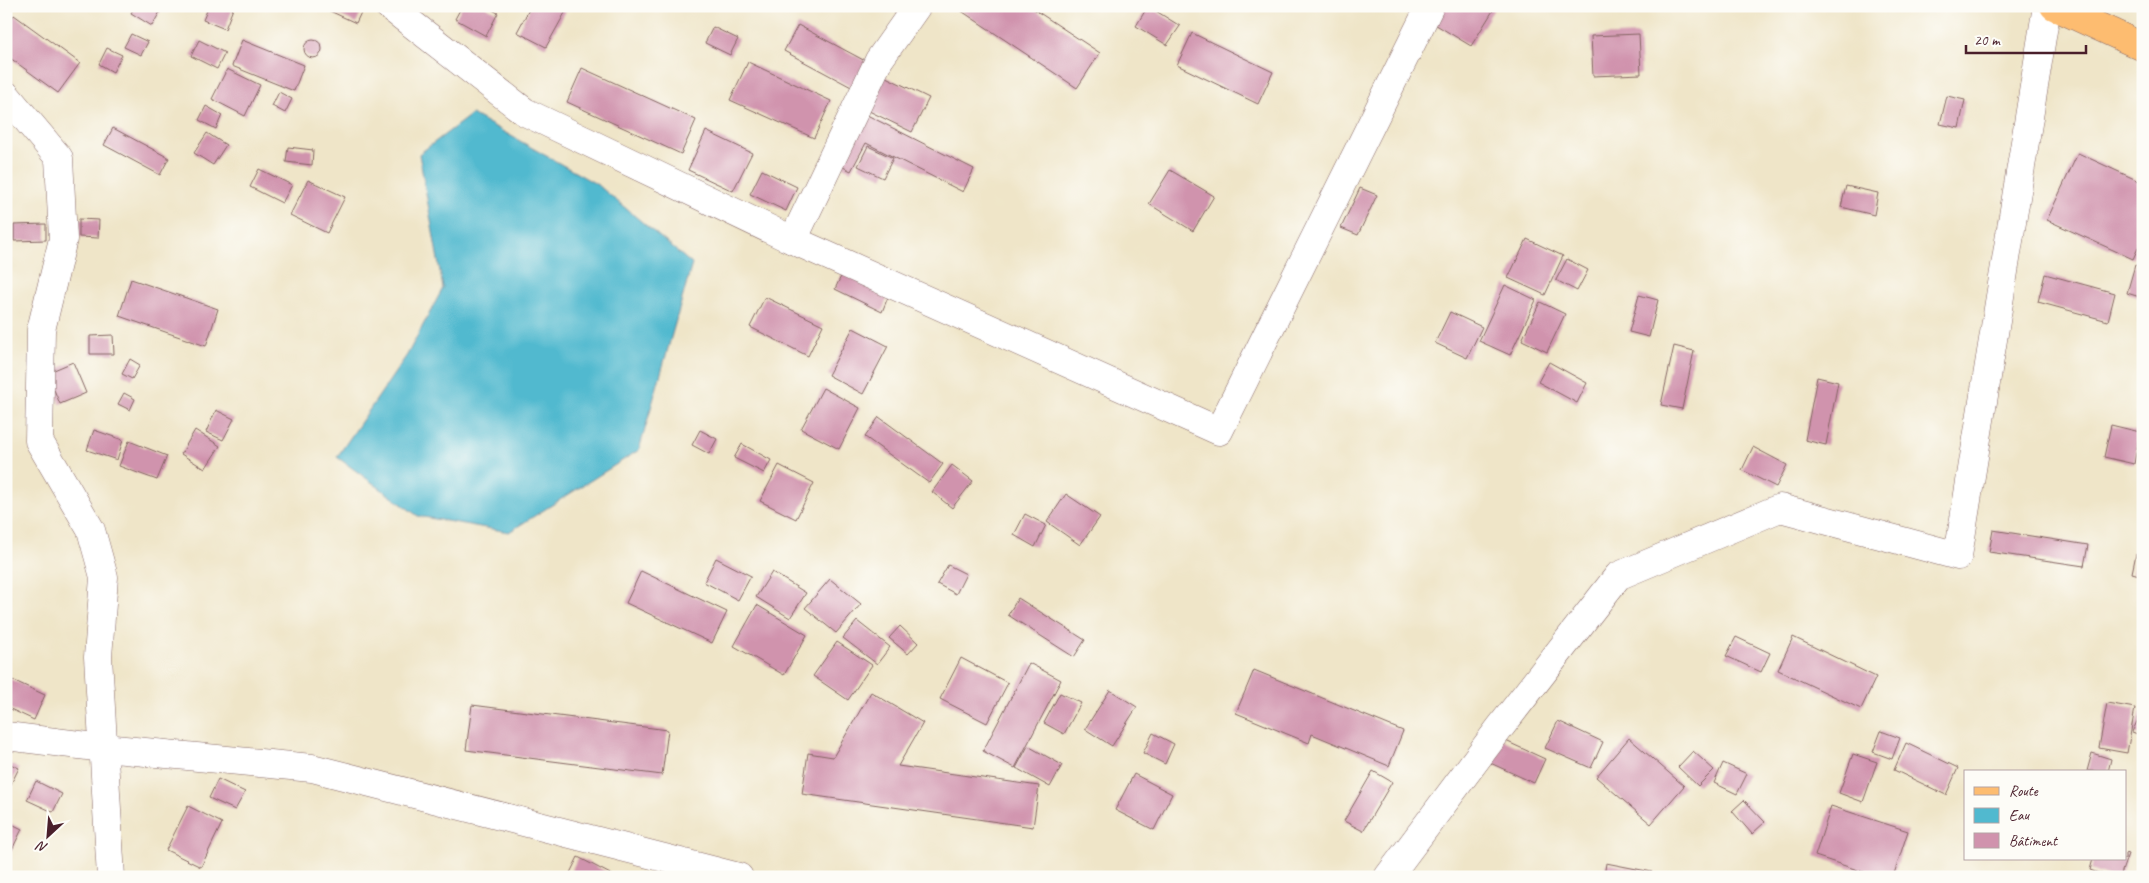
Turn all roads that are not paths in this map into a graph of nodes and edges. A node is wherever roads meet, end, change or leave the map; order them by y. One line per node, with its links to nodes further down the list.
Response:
1 (389, 6): 8 (street)
2 (916, 6): 8 (street)
3 (1430, 6): 8 (street)
4 (2048, 6): 13 (street)
5 (2054, 6): 6 (main road)
6 (2143, 47)
7 (6, 95): 10 (street)
8 (793, 240)
9 (6, 736): 10 (street)
10 (104, 748): 11 (street); 12 (street)
11 (111, 877)
12 (739, 877)
13 (1388, 877)

